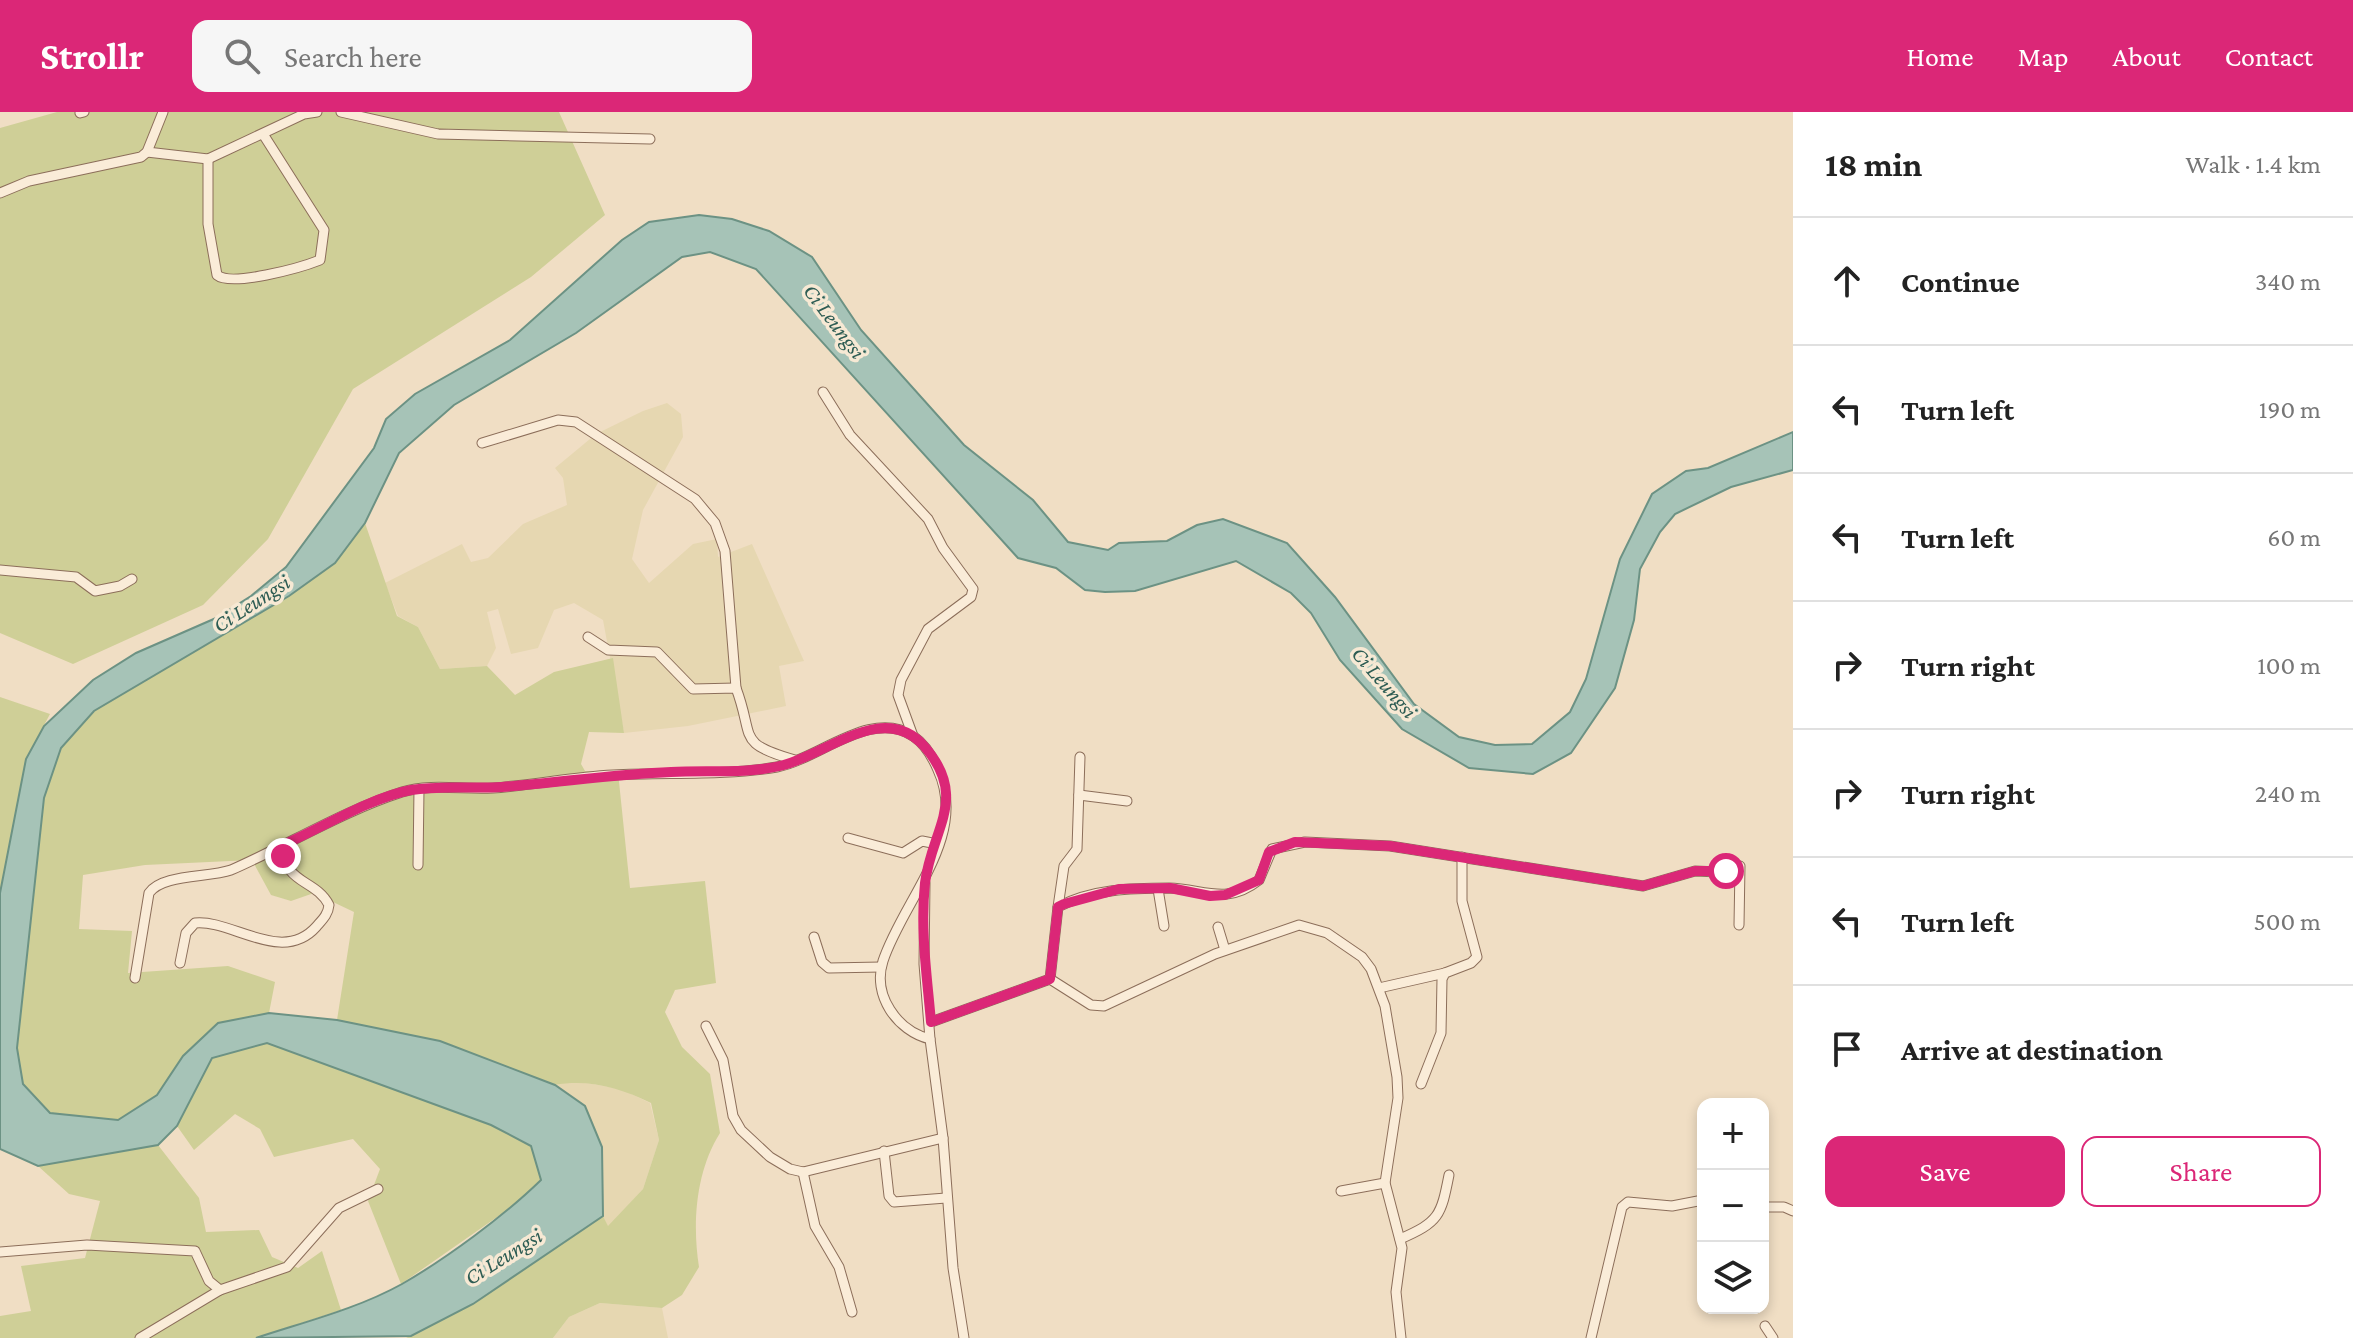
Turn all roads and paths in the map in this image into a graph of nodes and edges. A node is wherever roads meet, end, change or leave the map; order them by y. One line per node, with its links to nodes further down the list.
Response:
1 (163, 112): 6 (street)
2 (317, 112): 4 (street)
3 (341, 112): 5 (street)
4 (263, 134): 7 (street); 7 (street)
5 (650, 139)
6 (147, 152): 7 (street); 8 (street)
7 (208, 159)
8 (0, 193)
9 (823, 392): 15 (street)
10 (482, 443): 14 (street)
11 (0, 570): 12 (street)
12 (132, 579)
13 (588, 637): 14 (street)
14 (736, 688): 17 (street)
15 (913, 736): 17 (street); 22 (street)
16 (1080, 757): 19 (street)
17 (797, 761): 18 (street)
18 (419, 789): 23 (street); 25 (street)
19 (1079, 795): 20 (street); 28 (street)
20 (1127, 801)
21 (848, 838): 22 (street)
22 (937, 844): 26 (street)
23 (283, 845): 34 (street); 37 (street)
24 (1462, 857): 27 (street); 29 (street); 36 (street)
25 (418, 865)
26 (925, 880): 35 (street); 40 (street)
27 (1158, 889): 28 (street); 30 (street)
28 (1058, 907): 38 (street)
29 (1739, 925)
30 (1164, 926)
31 (1218, 927): 33 (street)
32 (814, 937): 35 (street)
33 (1225, 950): 38 (street); 39 (street)
34 (180, 963)
35 (881, 967): 42 (street)
36 (1445, 973): 39 (street); 43 (street)
37 (135, 978)
38 (1050, 979): 40 (street)
39 (1379, 988): 48 (street)
40 (931, 1022): 42 (street)
41 (706, 1026): 46 (street)
42 (930, 1039): 44 (street)
43 (1421, 1084)
44 (943, 1138): 45 (street); 51 (street)
45 (884, 1151): 46 (street); 51 (street)
46 (803, 1172): 58 (street)
47 (1449, 1175): 55 (street)
48 (1385, 1183): 50 (street); 55 (street)
49 (378, 1189): 57 (street)
50 (1341, 1191)
51 (946, 1198): 61 (street)
52 (1697, 1201): 63 (street)
53 (1769, 1207): 54 (street)
54 (1793, 1211)
55 (1400, 1239): 62 (street)
56 (0, 1252): 57 (street)
57 (220, 1290): 60 (street)
58 (852, 1312)
59 (1765, 1326): 64 (street)
60 (140, 1338)
61 (964, 1338)
62 (1401, 1338)
63 (1591, 1338)
64 (1773, 1338)

